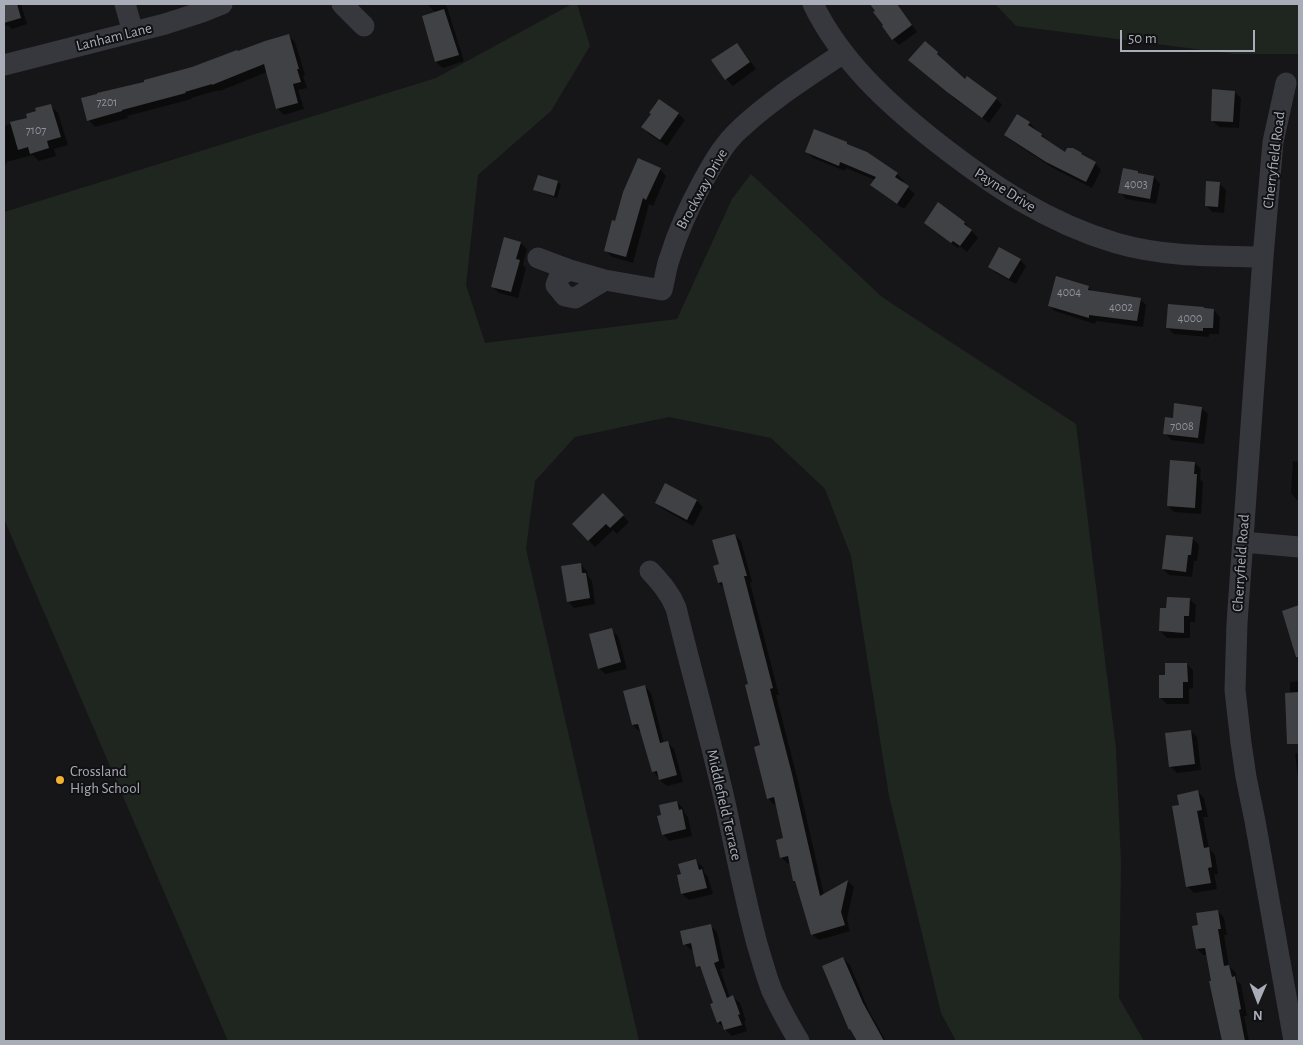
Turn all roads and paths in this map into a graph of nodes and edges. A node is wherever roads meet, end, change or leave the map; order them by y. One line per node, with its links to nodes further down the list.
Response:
1 (125, 4): 6 (street)
2 (222, 4): 6 (street, Lanham Lane)
3 (342, 4): 5 (street)
4 (813, 4): 7 (street, Payne Drive)
5 (364, 26)
6 (133, 32): 8 (street, Lanham Lane)
7 (843, 53): 10 (street, Payne Drive); 11 (street, Brockway Drive)
8 (4, 65)
9 (1286, 83): 10 (street, Cherryfield Road)
10 (1263, 257): 12 (street, Cherryfield Road)
11 (538, 258)
12 (1243, 542): 13 (street); 16 (street, Cherryfield Road)
13 (1299, 547)
14 (650, 571): 15 (street, Middlefield Terrace)
15 (799, 1041)
16 (1294, 1041)

